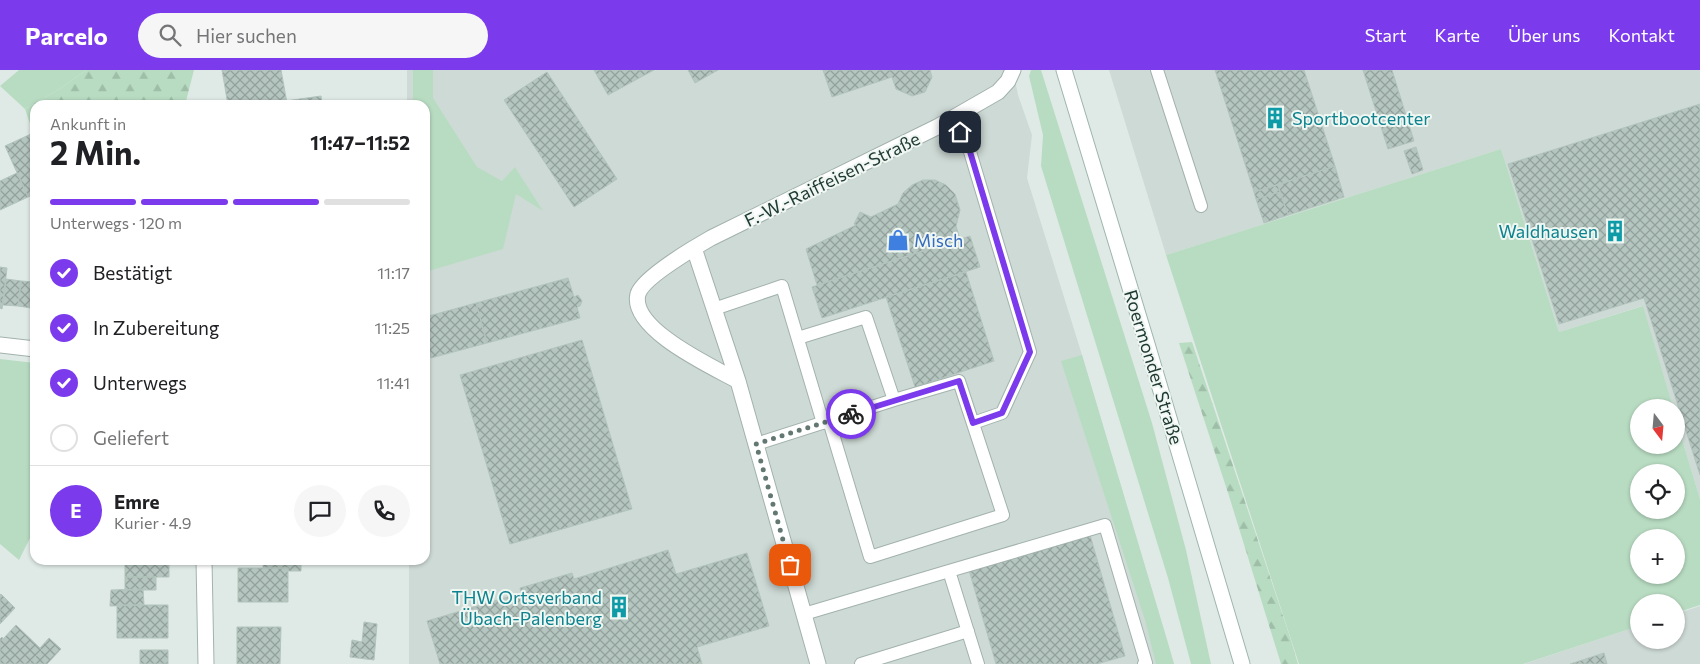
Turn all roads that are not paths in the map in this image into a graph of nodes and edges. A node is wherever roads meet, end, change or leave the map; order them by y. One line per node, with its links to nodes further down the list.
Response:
1 (1013, 70): 4 (street, F.-W.-Raiffeisen-Straße)
2 (1064, 70): 25 (street, Roermonder Straße)
3 (1157, 70): 5 (lane)
4 (952, 118): 6 (street, F.-W.-Raiffeisen-Straße); 14 (lane)
5 (1201, 206)
6 (694, 248): 7 (street); 11 (street, F.-W.-Raiffeisen-Straße)
7 (714, 309): 8 (lane); 11 (street)
8 (798, 338): 12 (lane); 13 (lane)
9 (0, 345): 10 (street)
10 (30, 348)
11 (738, 381): 15 (street)
12 (894, 400): 13 (lane); 14 (lane)
13 (826, 422): 14 (lane); 15 (lane)
14 (973, 423)
15 (756, 444): 18 (street)
16 (204, 565): 20 (street)
17 (949, 571): 18 (lane); 19 (lane); 24 (lane)
18 (804, 614): 21 (street)
19 (968, 631): 22 (lane); 23 (lane)
20 (206, 664)
21 (818, 664)
22 (862, 664)
23 (978, 664)
24 (1144, 664)
25 (1242, 664)

